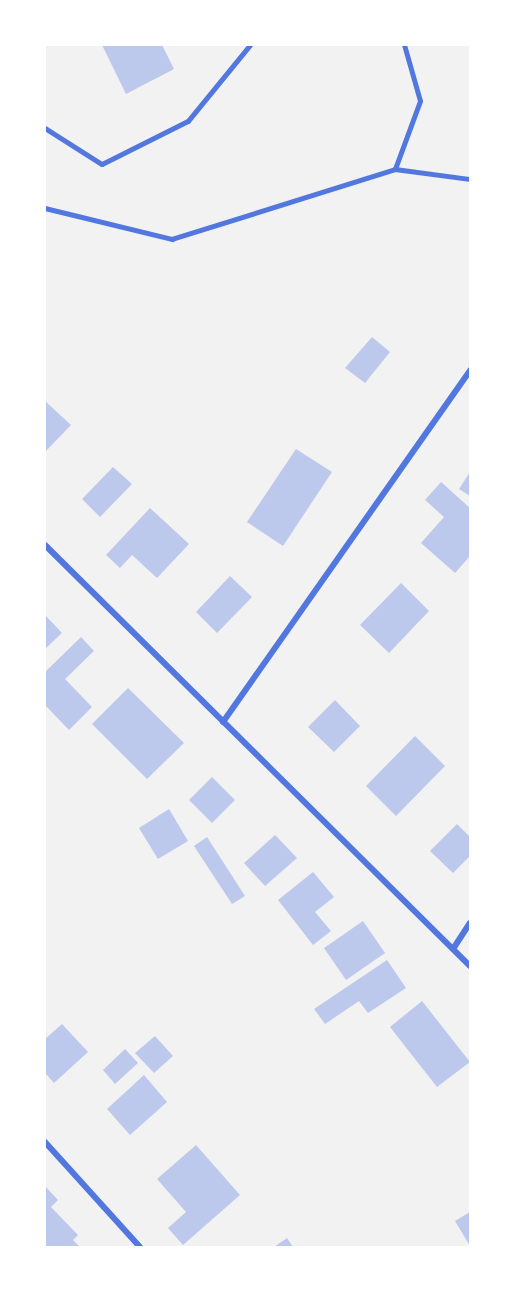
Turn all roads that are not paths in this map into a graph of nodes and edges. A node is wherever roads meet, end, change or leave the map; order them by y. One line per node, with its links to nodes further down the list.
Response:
1 (250, 45): 3 (lane)
2 (404, 45): 4 (lane)
3 (45, 128)
4 (395, 169): 5 (lane); 6 (lane)
5 (470, 179)
6 (45, 208)
7 (470, 370): 9 (street)
8 (45, 545): 9 (street)
9 (223, 722): 11 (street)
10 (470, 923): 11 (street)
11 (453, 950): 12 (street)
12 (470, 966)
13 (45, 1142): 14 (street)
14 (140, 1247)

